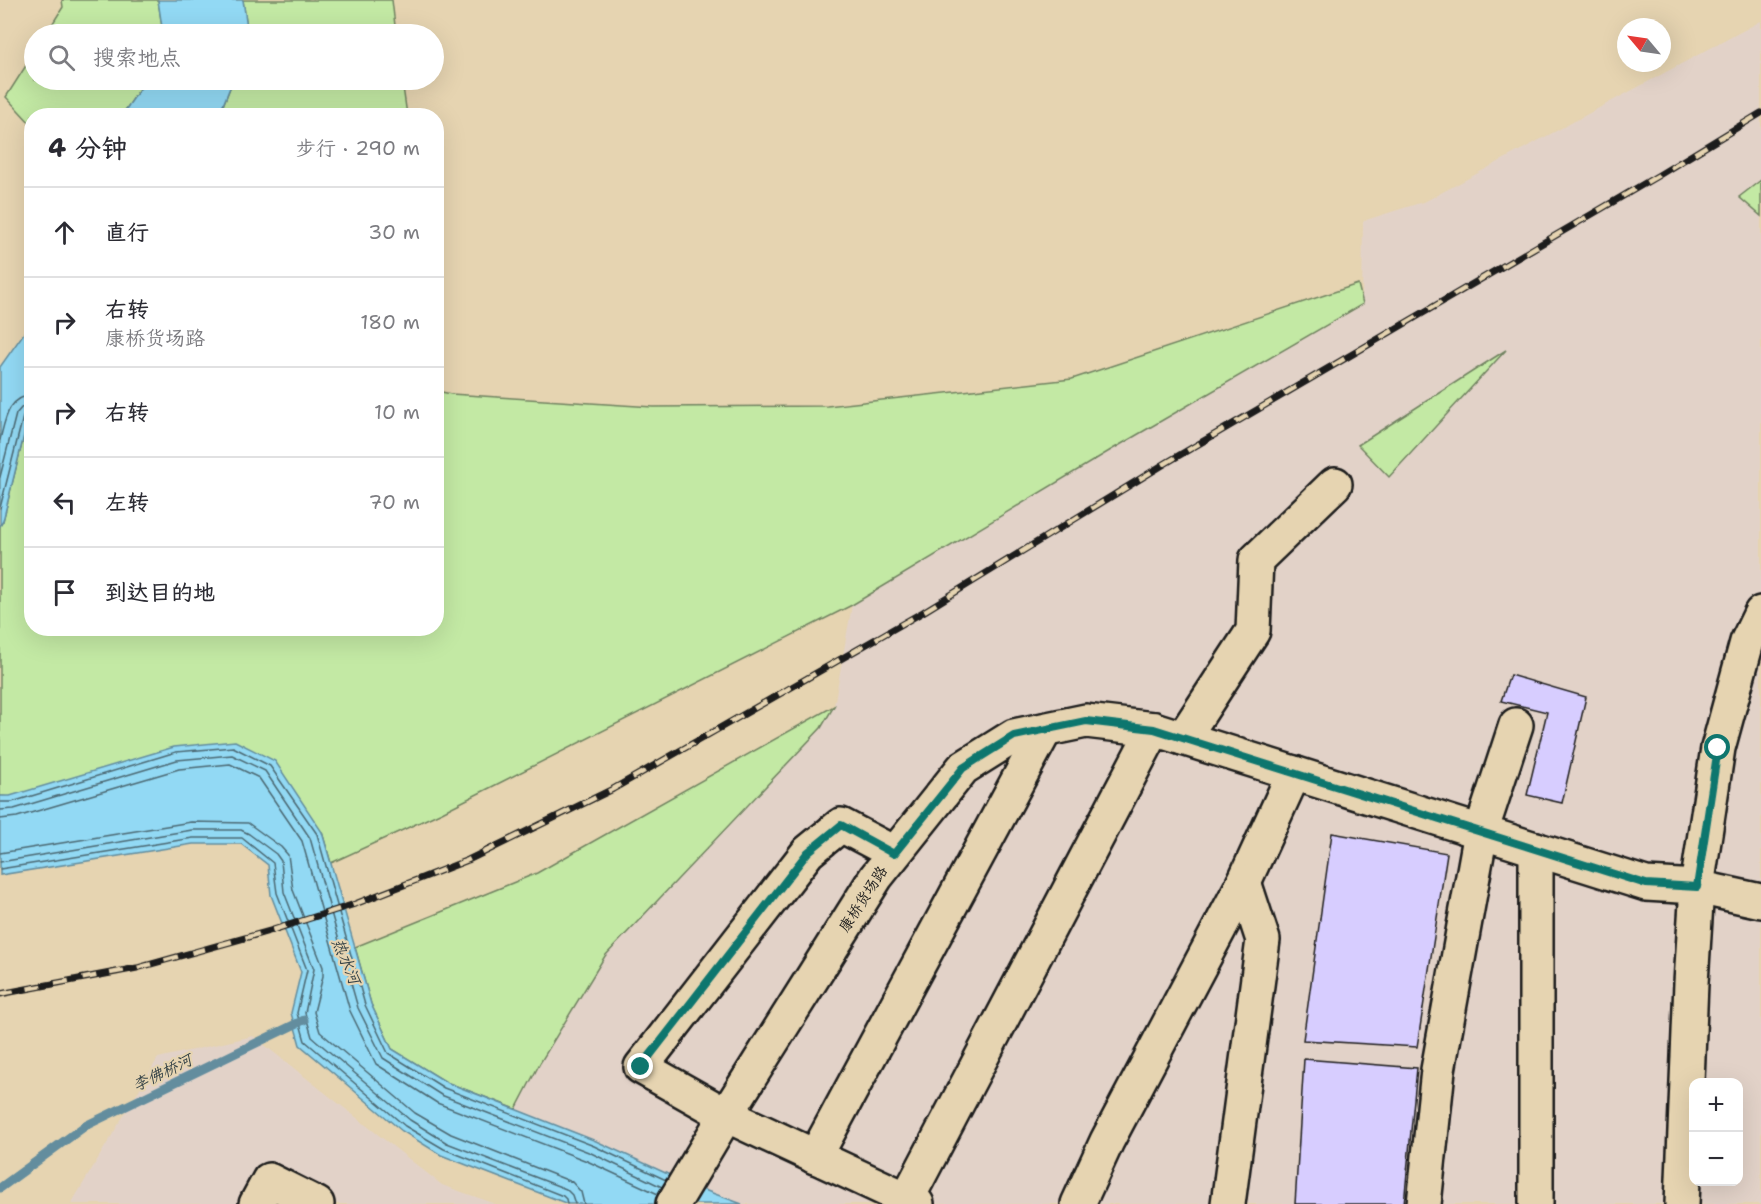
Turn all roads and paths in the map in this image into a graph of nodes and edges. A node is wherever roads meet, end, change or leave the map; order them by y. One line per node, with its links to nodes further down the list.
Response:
1 (1335, 484): 5 (street)
2 (1761, 613): 11 (street)
3 (1516, 724): 7 (street)
4 (1045, 730): 5 (street, 康桥货场路); 9 (street, 康桥货场路); 14 (street)
5 (1168, 733): 6 (street, 康桥货场路); 15 (street)
6 (1294, 773): 7 (street, 康桥货场路); 10 (street)
7 (1481, 832): 8 (street, 康桥货场路); 21 (street)
8 (1536, 849): 11 (street, 康桥货场路); 22 (street)
9 (894, 854): 13 (street, 康桥货场路); 13 (street)
10 (1244, 882): 19 (street); 20 (street)
11 (1697, 887): 12 (street, 康桥货场路); 23 (street)
12 (1761, 901)
13 (726, 1115): 14 (street); 18 (street, 康桥货场路)
14 (815, 1158): 15 (street)
15 (912, 1202)
16 (256, 1204): 17 (street)
17 (317, 1204)
18 (673, 1204)
19 (1078, 1204)
20 (1228, 1204)
21 (1424, 1204)
22 (1536, 1204)
23 (1682, 1204)

